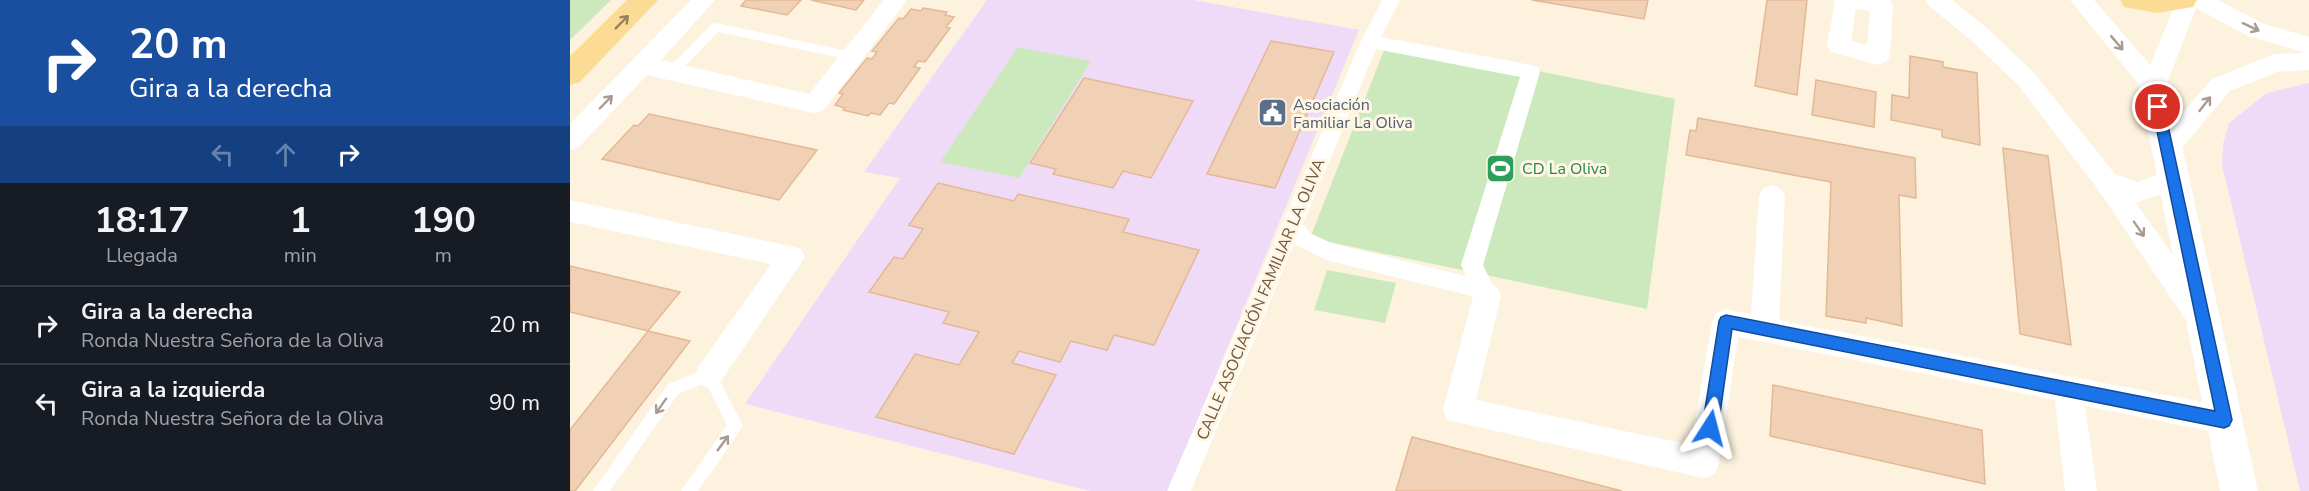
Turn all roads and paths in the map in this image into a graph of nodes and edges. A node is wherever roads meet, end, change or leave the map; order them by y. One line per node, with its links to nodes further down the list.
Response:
1 (644, 0): 18 (main road, one-way to 1)
2 (704, 0): 16 (street)
3 (897, 0): 14 (street)
4 (1391, 0): 12 (street, CALLE ASOCIACIÓN FAMILIAR LA OLIVA)
5 (1846, 0): 6 (street)
6 (1853, 0)
7 (1937, 0): 22 (street)
8 (2081, 0): 19 (street, one-way to 19)
9 (2134, 0): 10 (main road)
10 (2186, 0): 19 (street)
11 (2199, 0): 13 (street, one-way to 13)
12 (1370, 41): 25 (street, CALLE ASOCIACIÓN FAMILIAR LA OLIVA); 26 (street)
13 (2309, 45)
14 (852, 56): 17 (lane); 17 (street)
15 (2309, 61): 21 (street, one-way to 15)
16 (643, 65): 17 (street); 20 (street, one-way to 16)
17 (672, 72)
18 (570, 74)
19 (2154, 86): 21 (street)
20 (570, 140)
21 (2170, 164): 22 (street); 27 (street)
22 (2106, 181): 27 (street, one-way to 27)
23 (1772, 196): 28 (street)
24 (570, 211): 29 (street)
25 (1291, 224): 26 (street); 34 (street, CALLE ASOCIACIÓN FAMILIAR LA OLIVA)
26 (1485, 292): 28 (street)
27 (2203, 321): 31 (street)
28 (1764, 330): 30 (street)
29 (709, 375): 32 (lane, one-way to 32); 33 (lane, one-way to 29)
30 (2068, 389): 31 (street); 35 (street)
31 (2224, 420): 36 (street)
32 (601, 491)
33 (689, 491)
34 (1179, 491)
35 (2081, 491)
36 (2239, 491)

